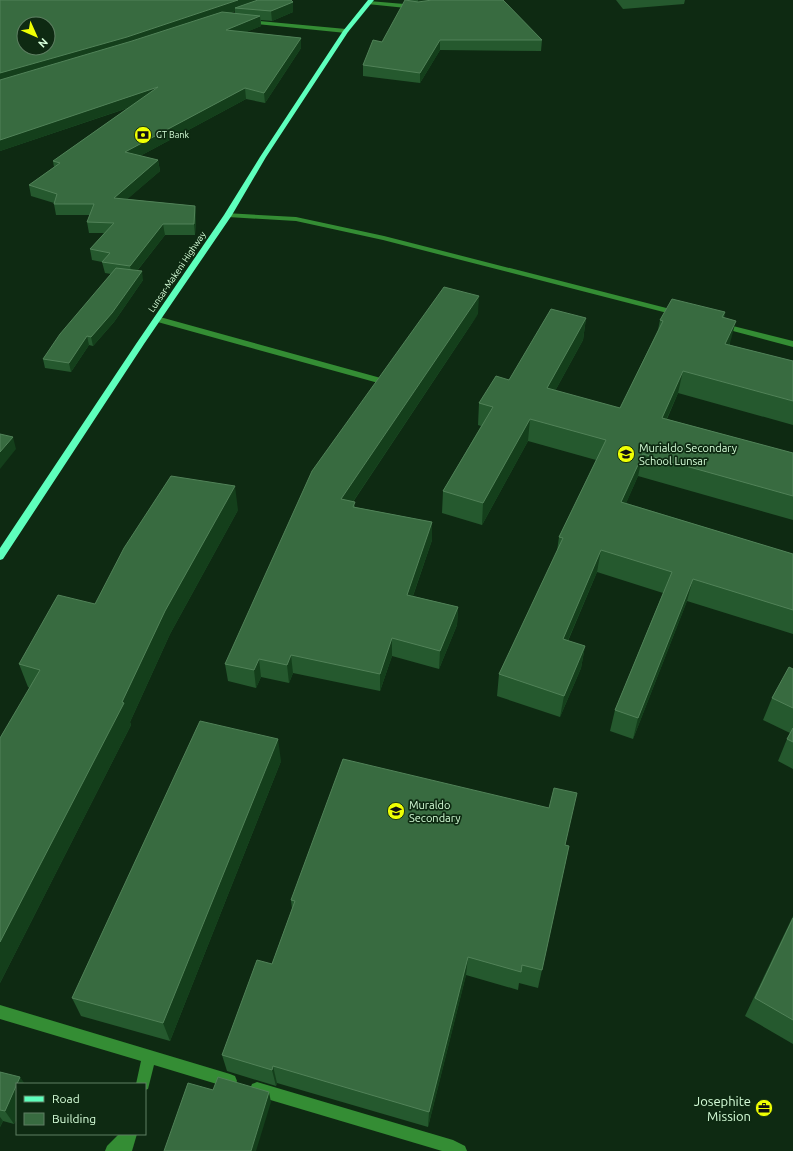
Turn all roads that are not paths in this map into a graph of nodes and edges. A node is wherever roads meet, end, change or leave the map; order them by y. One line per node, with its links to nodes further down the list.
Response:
1 (370, 2): 2 (street); 4 (main road, Lunsar-Makeni Highway)
2 (425, 7)
3 (242, 22): 4 (street)
4 (346, 31): 5 (main road, Lunsar-Makeni Highway)
5 (228, 215): 6 (street); 7 (main road, Lunsar-Makeni Highway)
6 (688, 316)
7 (157, 319): 10 (street); 11 (main road, Lunsar-Makeni Highway)
8 (711, 322): 9 (street)
9 (793, 344)
10 (385, 382)
11 (0, 556)
12 (0, 1012): 13 (street)
13 (149, 1058): 14 (street); 19 (street)
14 (143, 1083)
15 (128, 1135): 17 (street)
16 (129, 1135): 18 (street)
17 (112, 1151)
18 (125, 1151)
19 (460, 1151)

